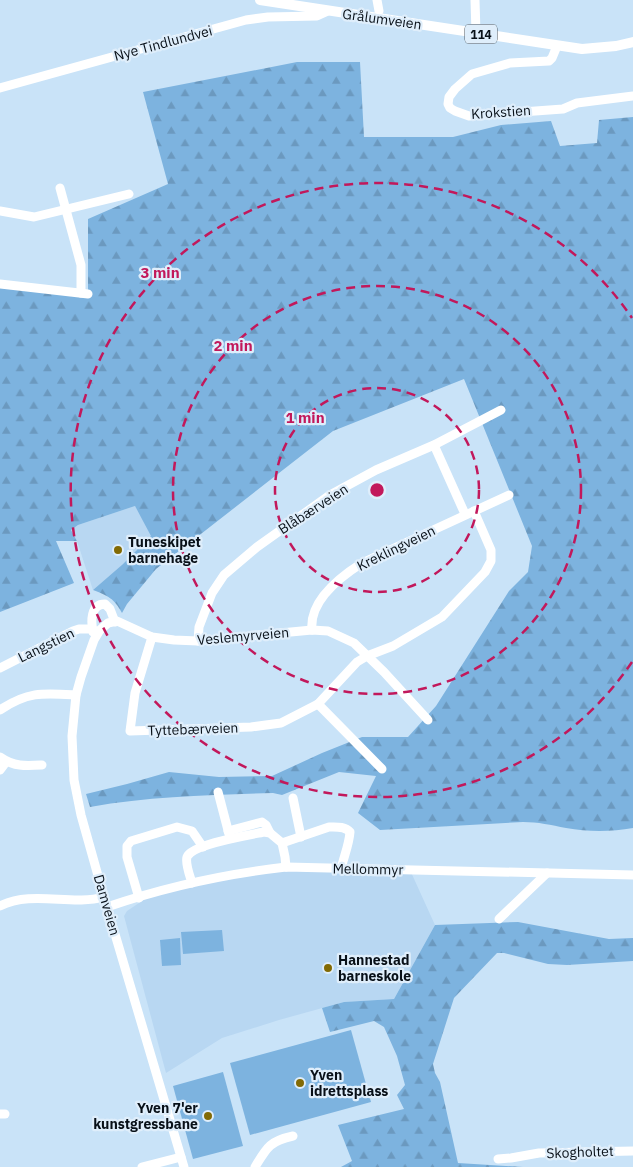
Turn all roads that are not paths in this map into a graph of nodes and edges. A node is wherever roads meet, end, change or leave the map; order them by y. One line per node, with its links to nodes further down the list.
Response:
1 (260, 0): 4 (main road, Grålumveien / 114)
2 (377, 0): 5 (street)
3 (475, 0): 6 (street)
4 (328, 11): 6 (main road, Grålumveien / 114); 9 (street, Nye Tindlundvei)
5 (378, 11)
6 (476, 33): 8 (main road, Grålumveien / 114)
7 (633, 42): 8 (main road, Grålumveien / 114)
8 (557, 46): 10 (street, Krokstien)
9 (0, 88)
10 (633, 96)
11 (60, 188): 13 (street)
12 (129, 194): 13 (street)
13 (66, 210): 14 (street); 15 (street)
14 (0, 211)
15 (0, 284)
16 (501, 410): 17 (street, Blåbærveien)
17 (434, 445): 19 (street, Tyttebærveien); 25 (street, Blåbærveien)
18 (509, 495): 19 (street, Kreklingveien)
19 (470, 513): 22 (street, Kreklingveien); 26 (street, Tyttebærveien)
20 (114, 622): 21 (street, Damveien); 23 (street, Veslemyrveien); 24 (street, Damveien)
21 (93, 629): 24 (street, Damveien); 27 (street, Langstien)
22 (312, 630): 25 (street, Veslemyrveien); 26 (street, Veslemyrveien)
23 (152, 636): 25 (street, Veslemyrveien); 30 (street, Tyttebærveien)
24 (94, 640): 28 (street, Damveien)
25 (198, 640)
26 (366, 656): 30 (street, Tyttebærveien); 32 (street)
27 (0, 668)
28 (76, 695): 31 (street); 48 (street, Damveien)
29 (0, 697): 31 (street)
30 (318, 704): 35 (street)
31 (3, 708)
32 (428, 720)
33 (3, 759): 34 (street); 36 (street)
34 (42, 765)
35 (382, 769)
36 (0, 770)
37 (218, 792): 39 (street)
38 (293, 798): 40 (street)
39 (229, 835): 41 (street); 42 (street)
40 (302, 837): 41 (street); 44 (street)
41 (282, 842): 43 (street)
42 (203, 847): 47 (street); 49 (street)
43 (286, 867): 44 (street, Mellommyr); 47 (street, Mellommyr)
44 (341, 869): 45 (street, Mellommyr)
45 (547, 873): 46 (street, Mellommyr); 52 (street)
46 (633, 875)
47 (192, 883): 49 (street, Mellommyr)
48 (104, 896): 50 (street); 51 (street, Damveien)
49 (140, 898): 51 (street, Mellommyr)
50 (0, 906)
51 (107, 907): 55 (street, Damveien)
52 (499, 919)
53 (293, 1136): 59 (street)
54 (633, 1151): 56 (street, Skogholtet)
55 (181, 1157): 57 (street); 58 (street, Damveien)
56 (498, 1159)
57 (142, 1167)
58 (184, 1167)
59 (255, 1167)

